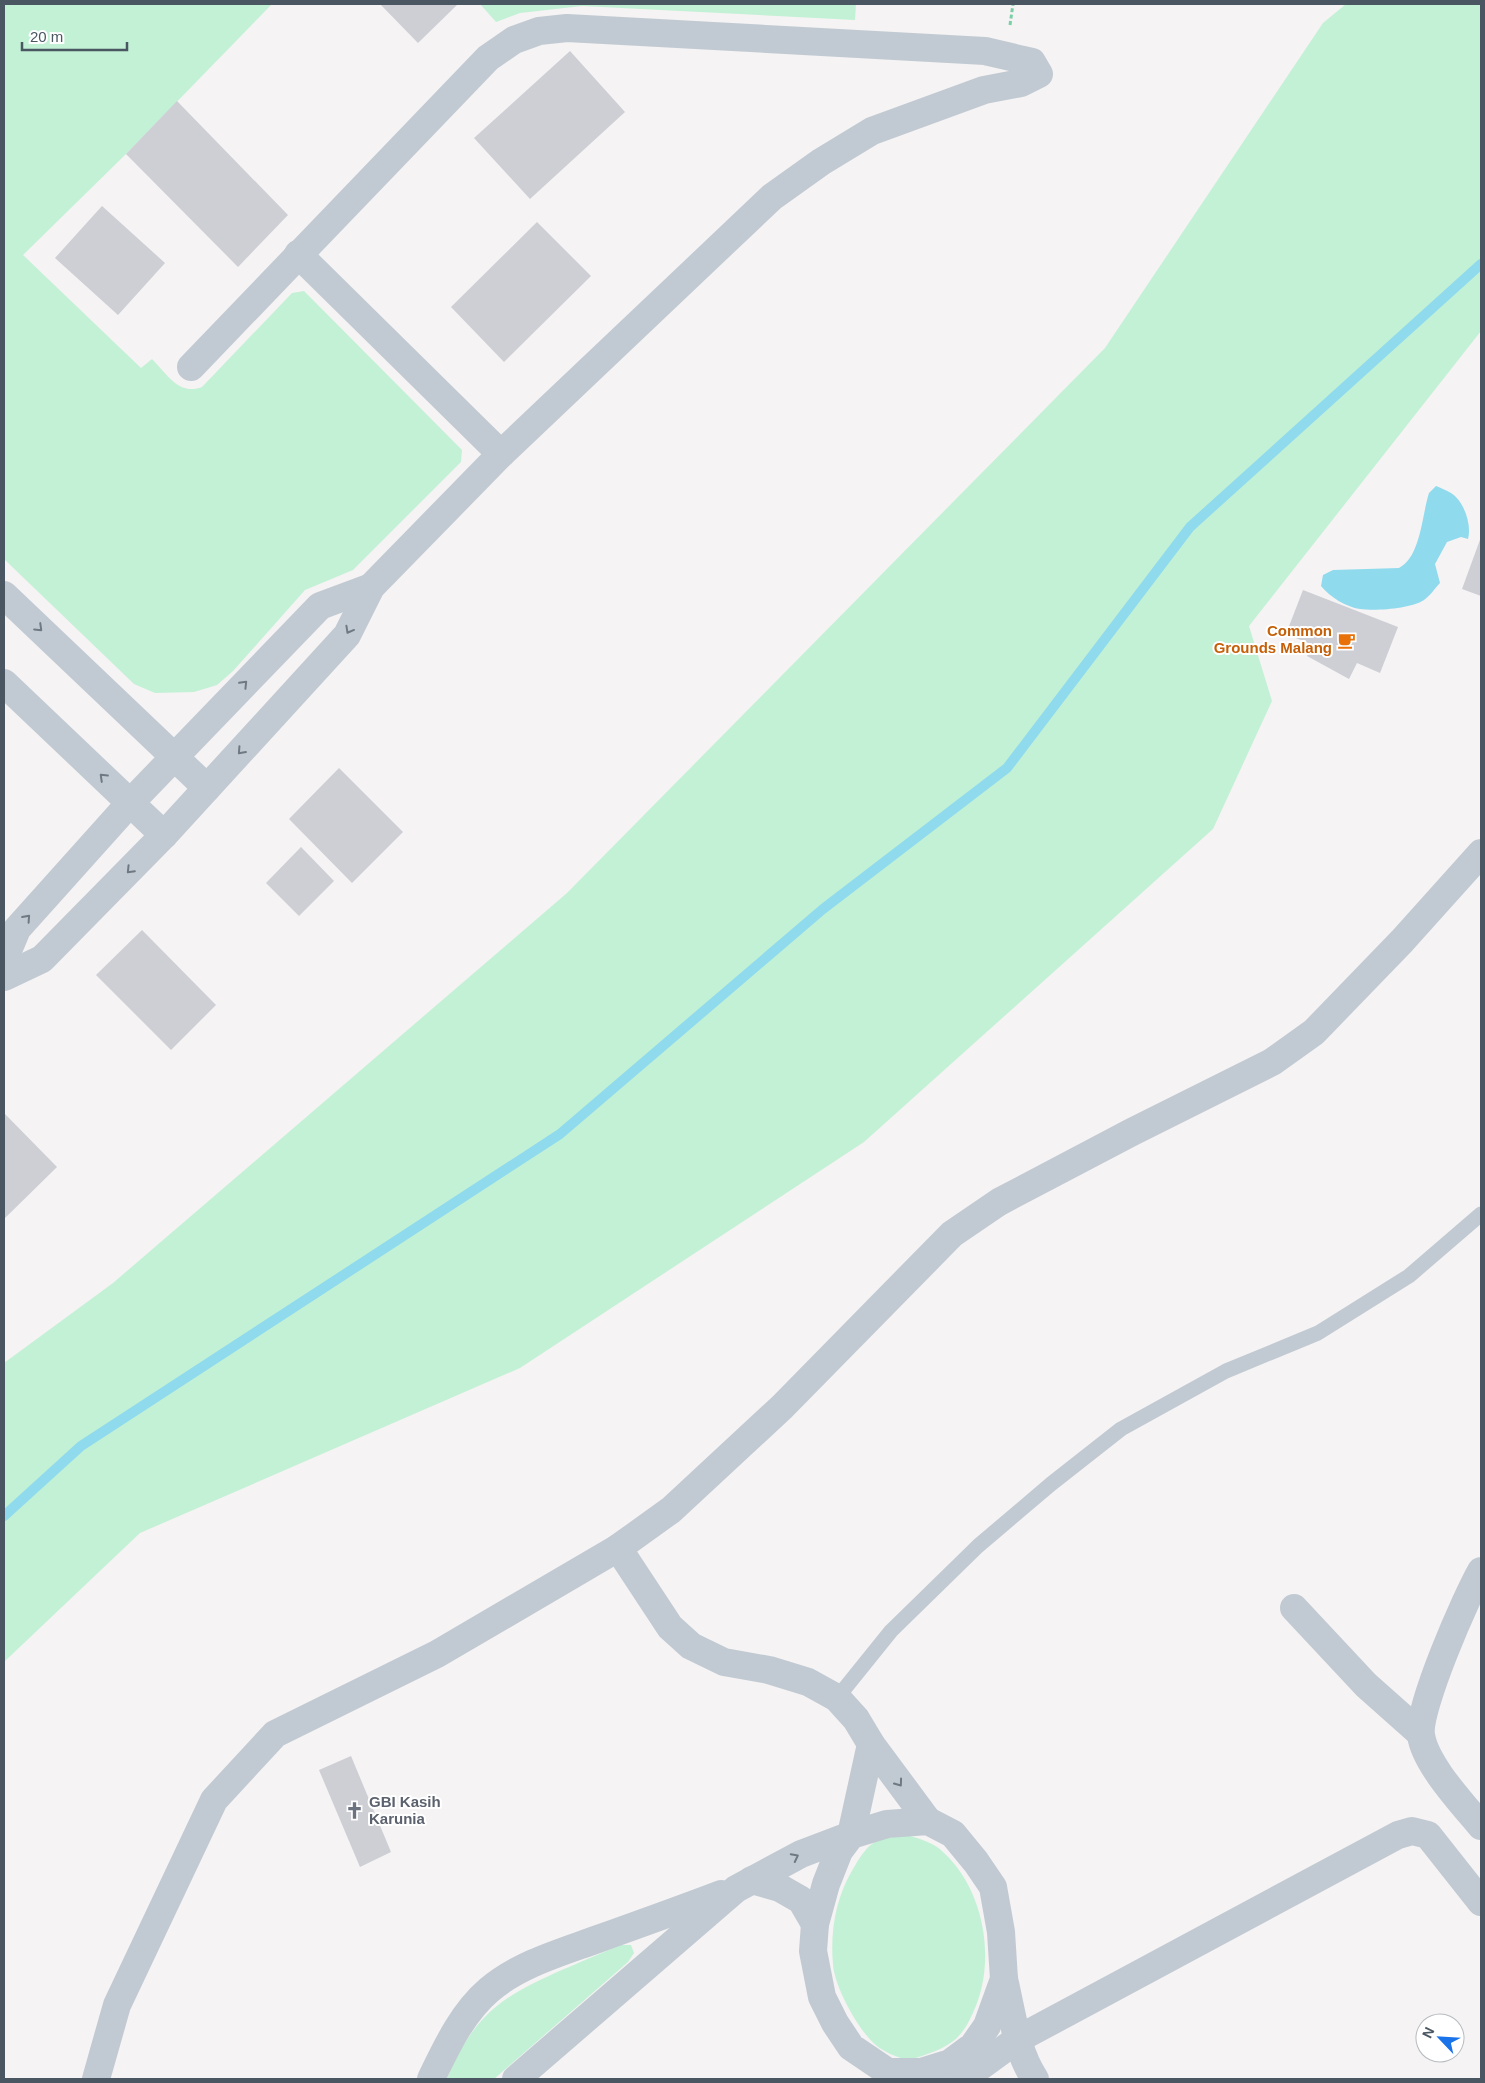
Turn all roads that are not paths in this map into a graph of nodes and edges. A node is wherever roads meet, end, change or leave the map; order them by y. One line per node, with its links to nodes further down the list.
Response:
1 (298, 254): 2 (street); 3 (street); 3 (street)
2 (191, 367)
3 (501, 454): 4 (street)
4 (371, 587): 7 (street, one-way to 4); 8 (street, one-way to 8)
5 (4, 595): 7 (street, one-way to 7)
6 (4, 683): 9 (street, one-way to 6)
7 (174, 757): 8 (street); 9 (street)
8 (207, 788): 10 (street)
9 (130, 803): 10 (street); 12 (street, one-way to 9)
10 (164, 835): 13 (street, one-way to 13)
11 (1481, 853): 15 (street)
12 (4, 960)
13 (4, 976)
14 (1481, 1214): 18 (lane)
15 (618, 1548): 18 (street); 33 (street)
16 (1481, 1571): 19 (street)
17 (1294, 1608): 19 (street)
18 (837, 1698): 20 (street)
19 (1420, 1733): 22 (street)
20 (871, 1744): 21 (street, one-way to 21); 23 (street)
21 (928, 1821): 23 (street); 27 (street)
22 (1481, 1826)
23 (850, 1835): 24 (street, one-way to 23); 26 (street)
24 (744, 1885): 26 (street); 34 (street); 35 (street)
25 (1481, 1902): 28 (street)
26 (815, 1924): 32 (street)
27 (1004, 1979): 28 (street); 30 (street)
28 (1018, 2039): 29 (street); 31 (street)
29 (986, 2064): 30 (street); 31 (street)
30 (957, 2071): 32 (street)
31 (1032, 2074)
32 (889, 2076)
33 (96, 2079)
34 (431, 2079)
35 (516, 2079)

